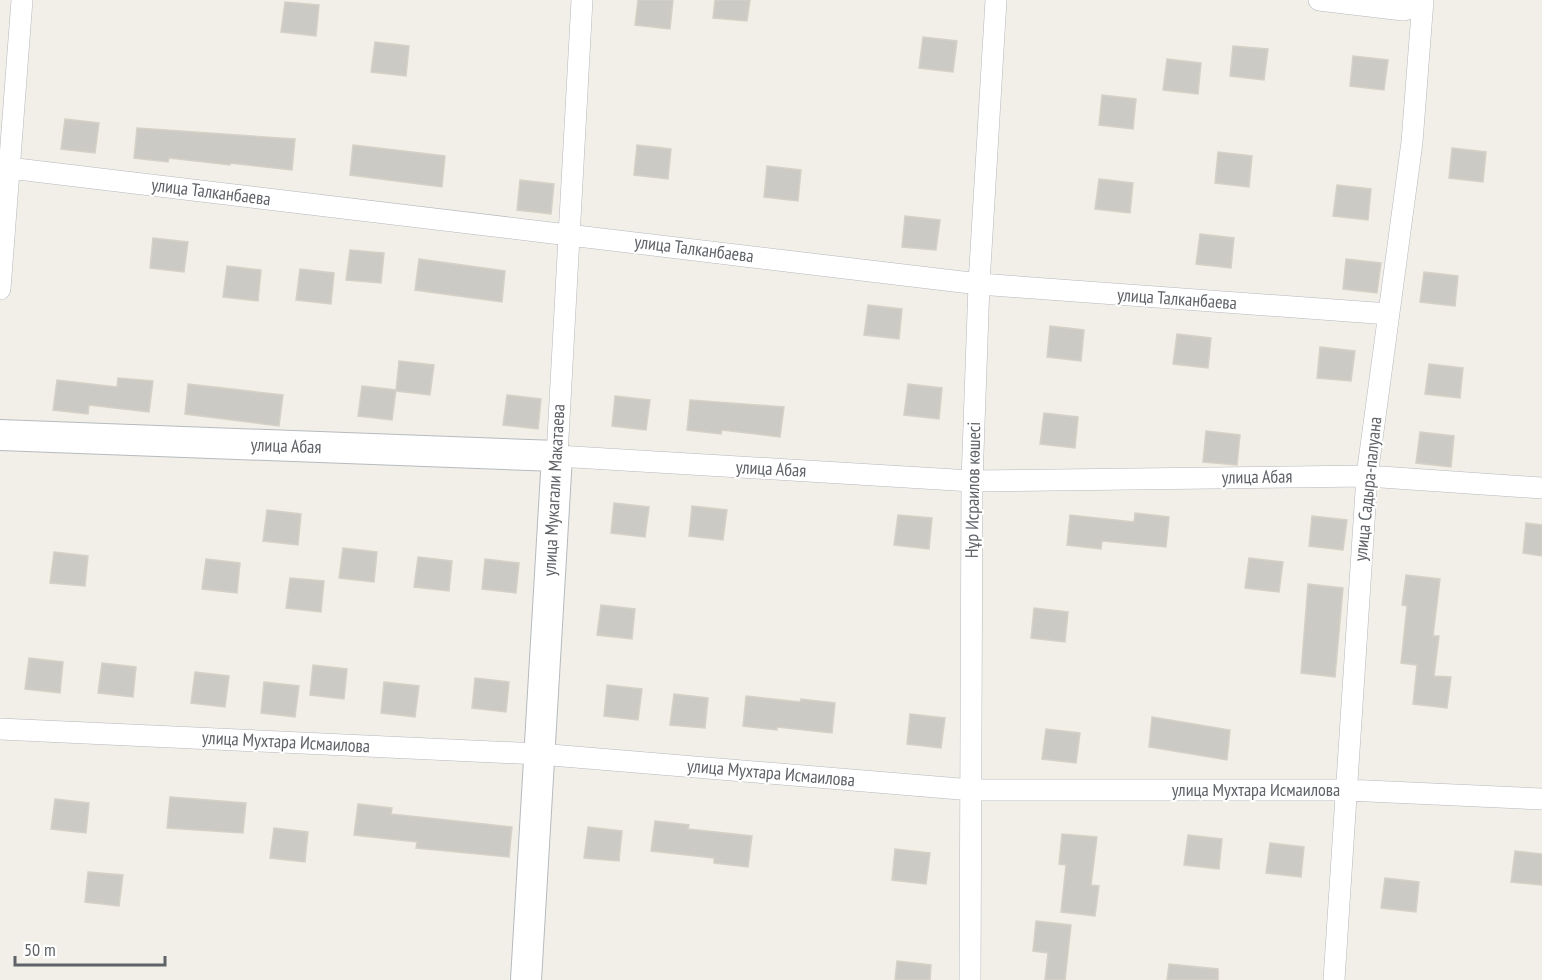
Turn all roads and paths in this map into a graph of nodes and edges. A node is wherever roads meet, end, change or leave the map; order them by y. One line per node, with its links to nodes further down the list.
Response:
1 (22, 0): 6 (street)
2 (582, 0): 7 (street, улица Мукагали Макатаева)
3 (996, 0): 8 (street, Нұр Исраилов көшесі)
4 (1319, 0): 5 (street)
5 (1423, 3): 10 (street, улица Садыра-палуана)
6 (4, 167): 7 (street, улица Талканбаева); 9 (street)
7 (567, 234): 8 (street, улица Талканбаева); 12 (street, улица Мукагали Макатаева)
8 (979, 284): 10 (street, улица Талканбаева); 14 (street, Нұр Исраилов көшесі)
9 (0, 289)
10 (1389, 314): 13 (street, улица Садыра-палуана)
11 (0, 435): 12 (street, улица Абая)
12 (557, 456): 14 (street, улица Абая); 17 (street, улица Мукагали Макатаева)
13 (1367, 476): 14 (street, улица Абая); 15 (street, улица Абая); 19 (street, улица Садыра-палуана)
14 (972, 481): 18 (street, Нұр Исраилов көшесі)
15 (1542, 488)
16 (0, 729): 17 (street, улица Мухтара Исмаилова)
17 (539, 753): 18 (street, улица Мухтара Исмаилова); 21 (street, улица Мукагали Макатаева)
18 (972, 790): 19 (street, улица Мухтара Исмаилова); 22 (street, Нұр Исраилов көшесі)
19 (1346, 790): 20 (street, улица Мухтара Исмаилова); 23 (street, улица Садыра-палуана)
20 (1542, 799)
21 (526, 980)
22 (970, 980)
23 (1334, 980)

